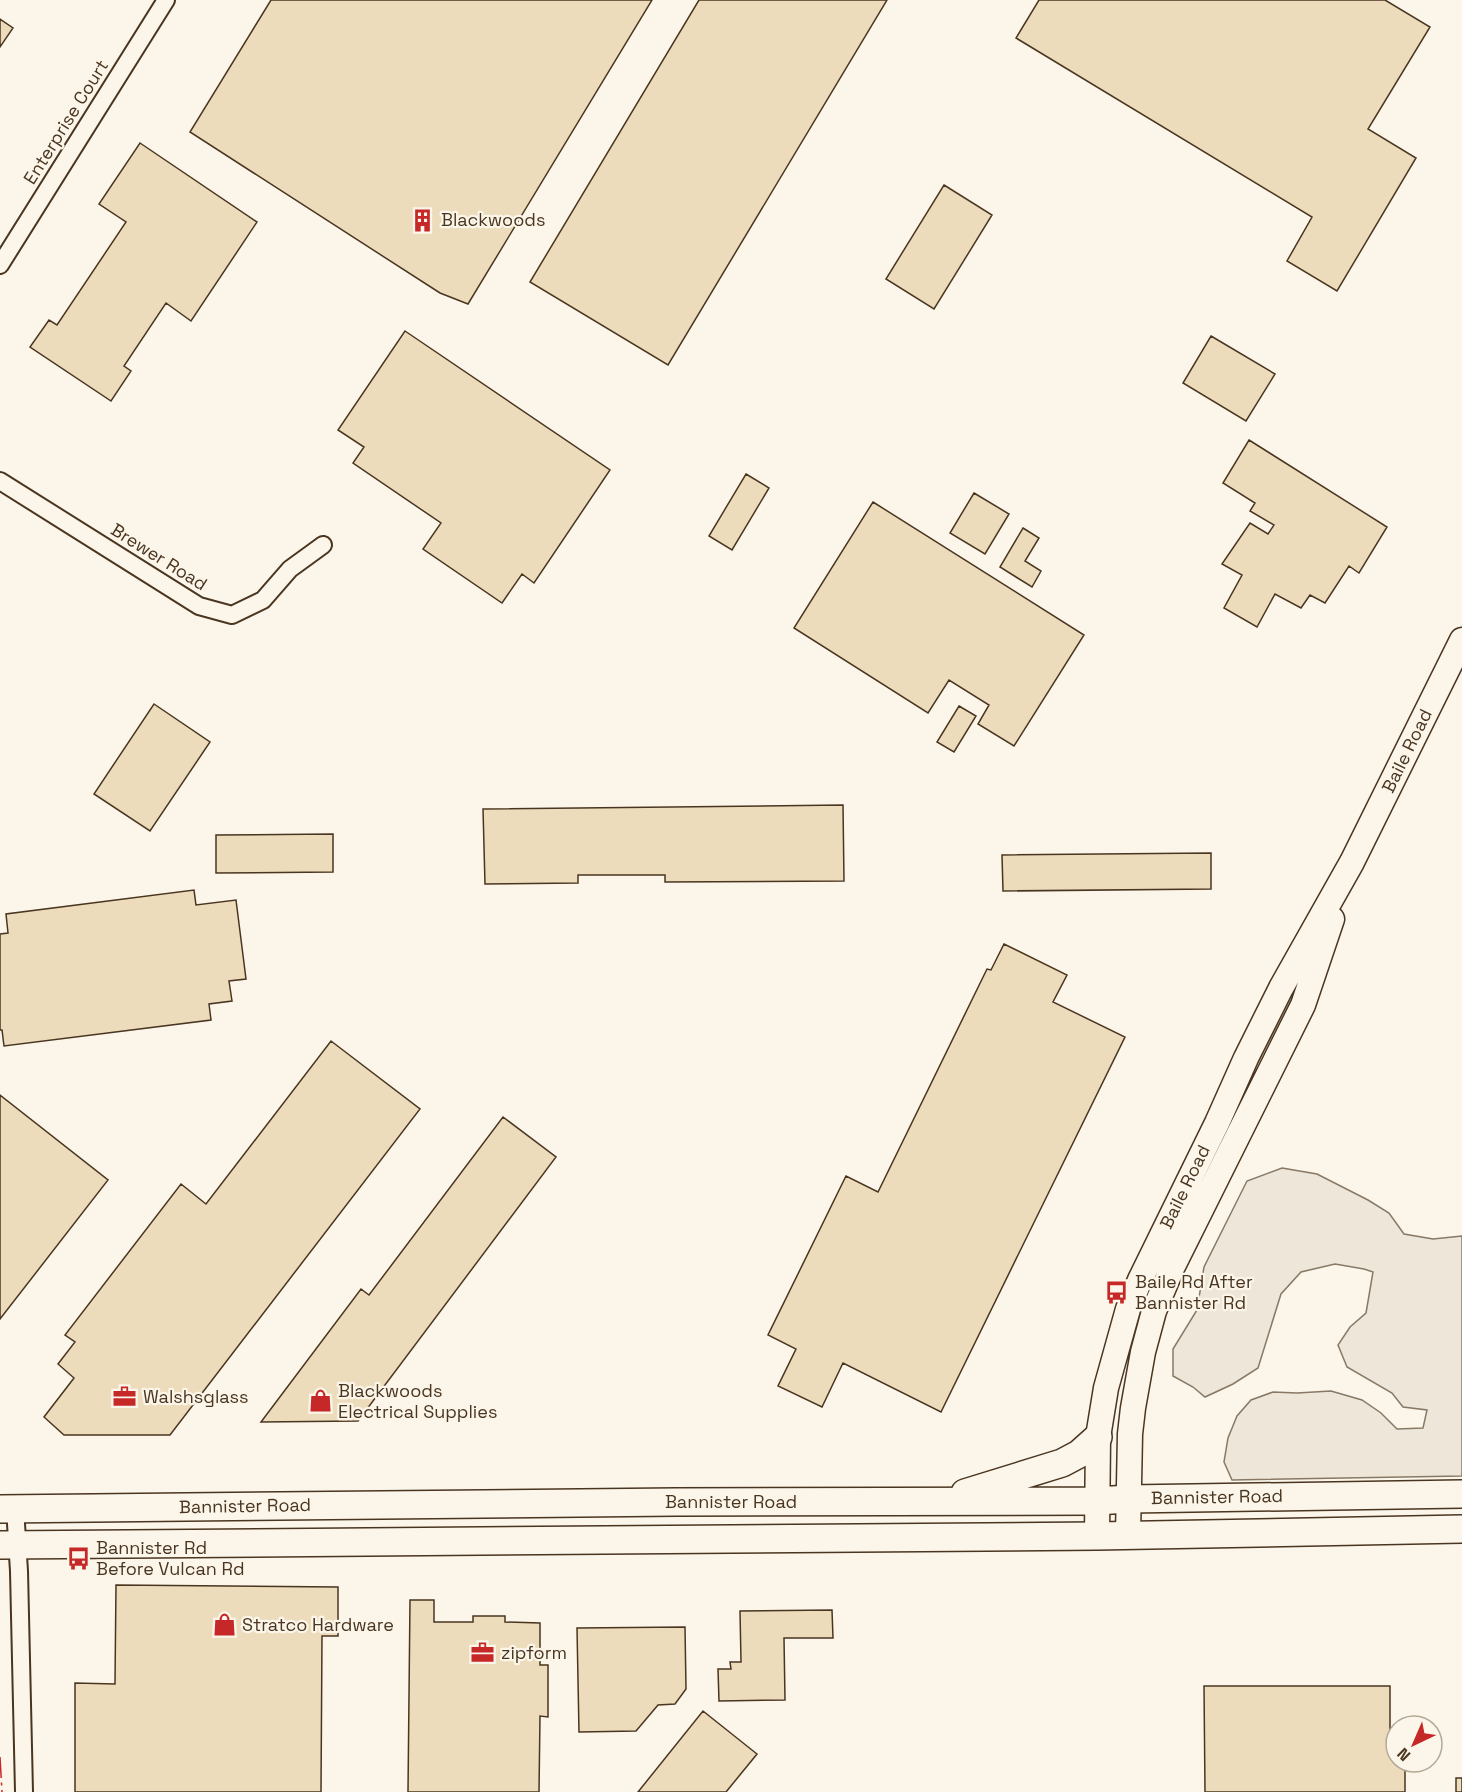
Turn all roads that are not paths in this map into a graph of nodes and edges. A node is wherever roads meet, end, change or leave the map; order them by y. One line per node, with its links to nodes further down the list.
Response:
1 (166, 0): 2 (street, Enterprise Court)
2 (0, 265)
3 (0, 481): 4 (street, Brewer Road)
4 (323, 545)
5 (1462, 640): 6 (street, Baile Road)
6 (1352, 862): 7 (street, Baile Road); 8 (street, Baile Road)
7 (1235, 1084): 8 (street); 9 (street, Baile Road)
8 (1259, 1095): 10 (street, Baile Road)
9 (1217, 1123): 10 (street); 11 (street, Baile Road)
10 (1239, 1133): 13 (street, Baile Road)
11 (1098, 1437): 14 (main road); 15 (street, Baile Road)
12 (1462, 1494): 13 (main road, Bannister Road)
13 (1130, 1498): 15 (main road, Bannister Road); 18 (street, Baile Road)
14 (941, 1501): 15 (main road, Bannister Road); 16 (main road, Bannister Road)
15 (1096, 1501): 19 (street, Baile Road)
16 (8, 1508): 20 (street)
17 (1462, 1530): 18 (main road, Bannister Road)
18 (1128, 1535): 19 (main road, Bannister Road)
19 (1097, 1536): 20 (main road, Bannister Road)
20 (9, 1545): 21 (street)
21 (24, 1792)

